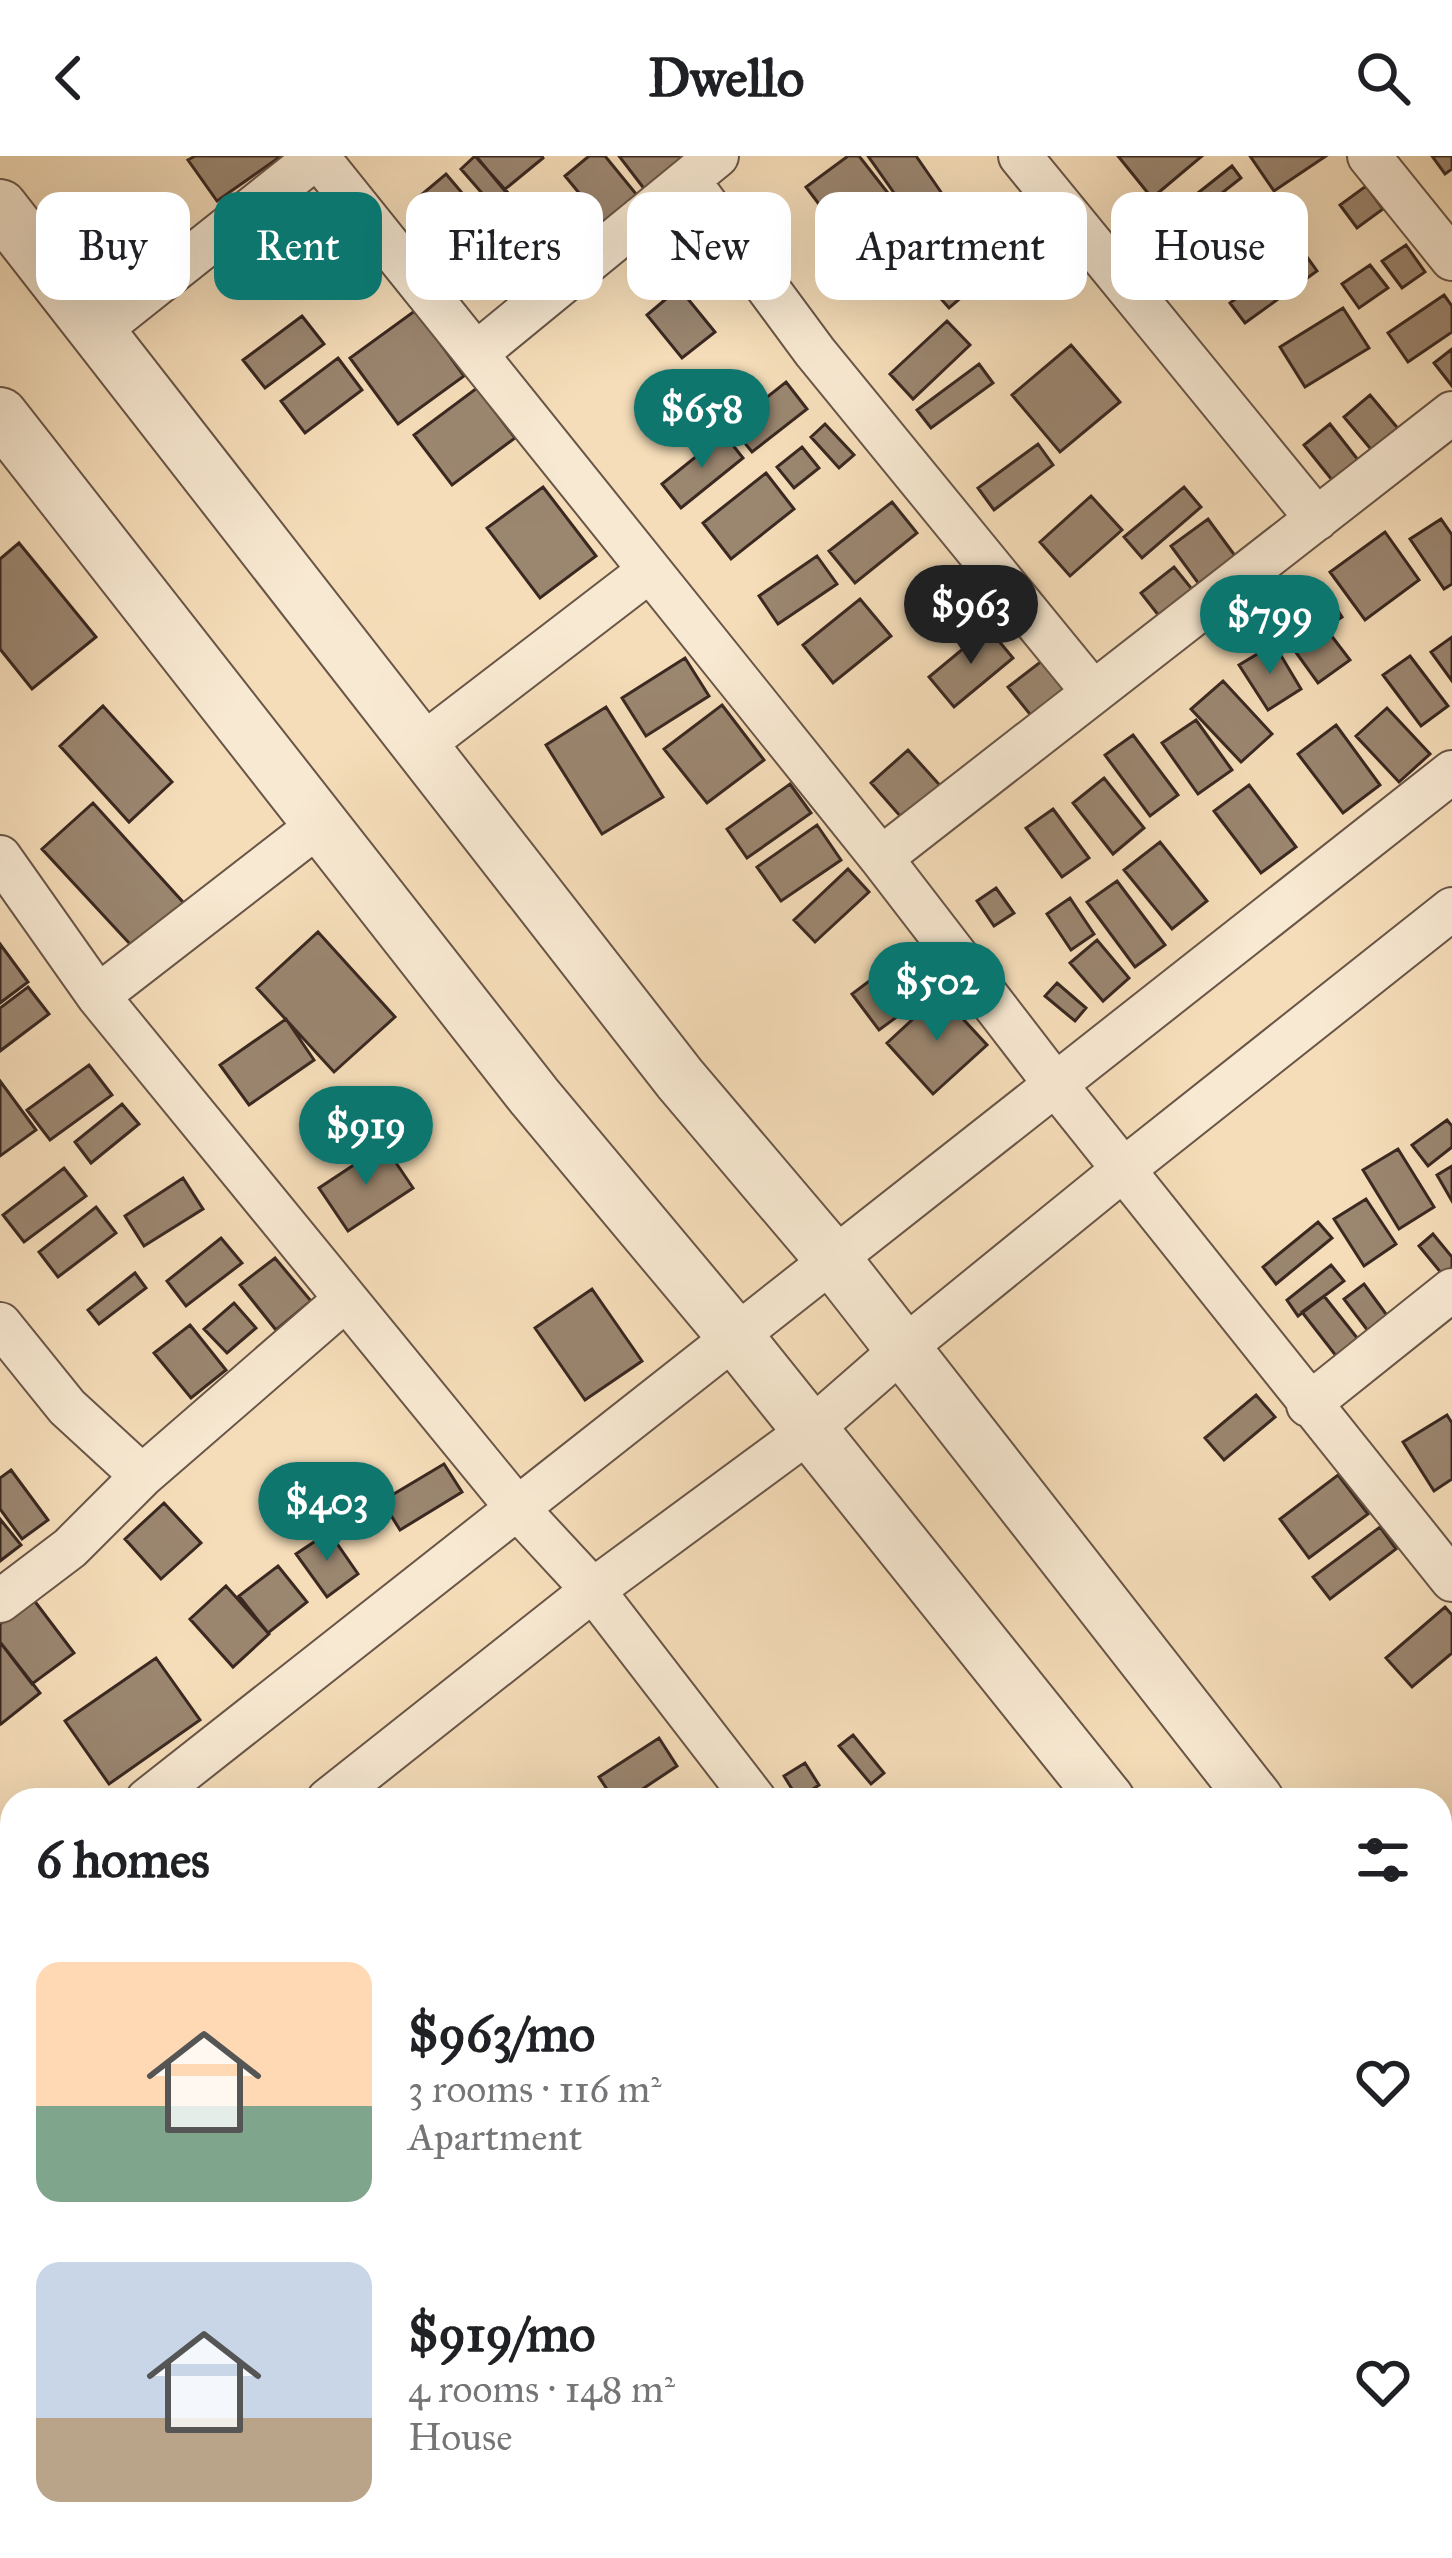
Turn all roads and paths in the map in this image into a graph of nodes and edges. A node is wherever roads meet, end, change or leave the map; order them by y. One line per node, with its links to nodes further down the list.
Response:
1 (317, 156): 7 (street); 8 (street)
2 (1020, 156): 11 (street)
3 (1369, 156): 6 (street)
4 (703, 168): 8 (street); 13 (street)
5 (0, 207): 7 (street)
6 (1452, 259)
7 (98, 331): 14 (street)
8 (478, 352): 12 (street)
9 (1452, 413): 11 (street)
10 (1, 418): 16 (street)
11 (1317, 519): 13 (street)
12 (649, 571): 14 (street); 18 (street)
13 (1093, 692): 18 (street)
14 (421, 746): 23 (street)
15 (1452, 772): 21 (street)
16 (320, 824): 20 (street); 27 (street)
17 (0, 857): 20 (street)
18 (881, 857): 21 (street)
19 (1452, 909): 22 (street)
20 (98, 996): 25 (street)
21 (1055, 1084): 22 (street); 23 (street)
22 (1124, 1169): 28 (street); 29 (street)
23 (832, 1258): 27 (street); 28 (street)
24 (1452, 1290): 29 (street)
25 (346, 1299): 31 (street); 32 (street)
26 (0, 1324): 31 (street)
27 (734, 1336): 30 (street); 32 (street)
28 (904, 1348): 30 (street); 40 (street)
29 (1308, 1405): 33 (street)
30 (808, 1431): 34 (street); 39 (street)
31 (142, 1476): 35 (street)
32 (518, 1508): 34 (street); 36 (street)
33 (1452, 1580)
34 (593, 1590): 37 (street); 38 (street)
35 (0, 1601)
36 (162, 1788)
37 (343, 1788)
38 (746, 1788)
39 (1097, 1788)
40 (1247, 1788)

